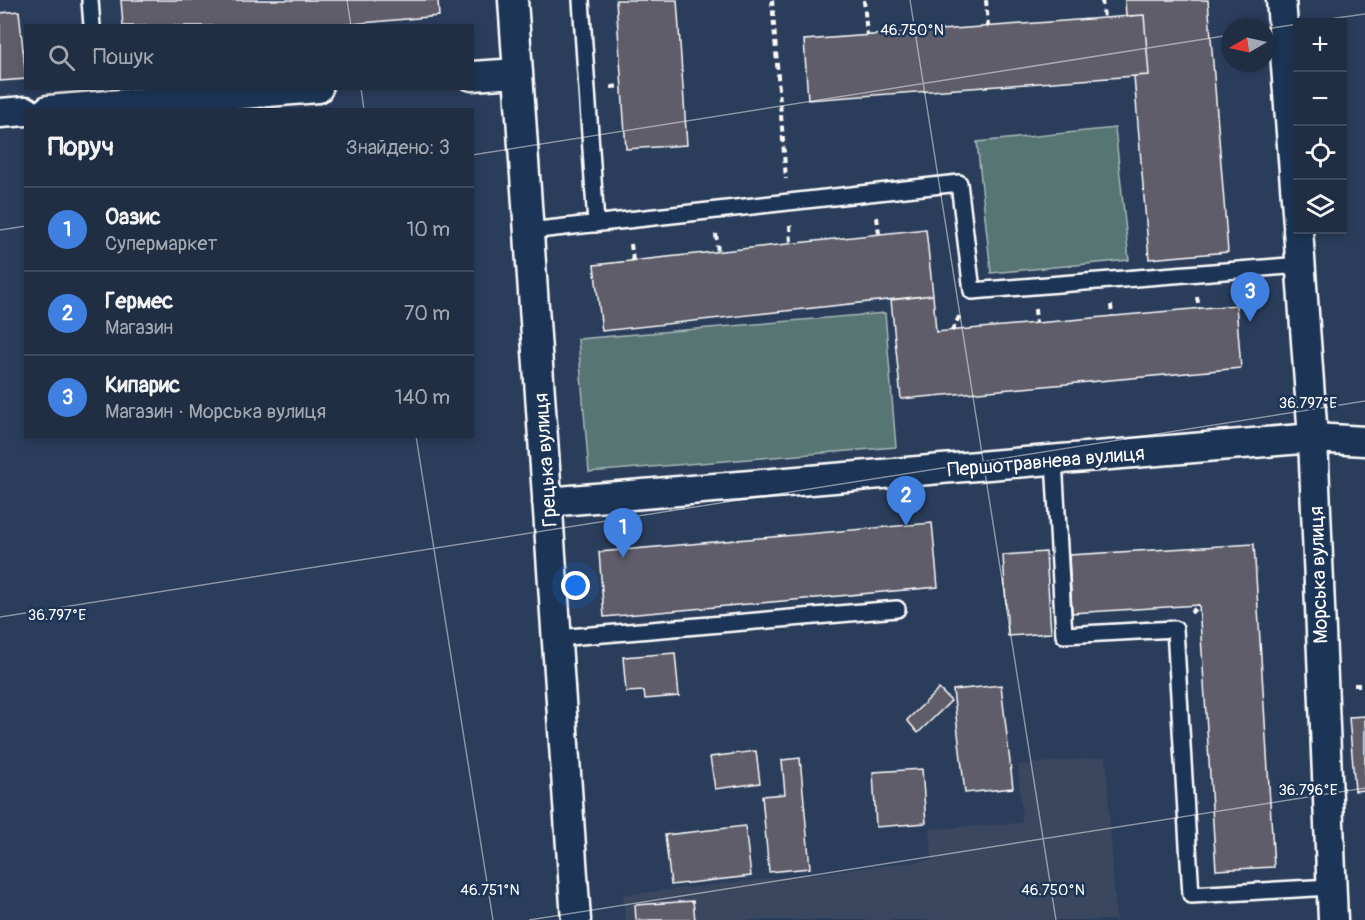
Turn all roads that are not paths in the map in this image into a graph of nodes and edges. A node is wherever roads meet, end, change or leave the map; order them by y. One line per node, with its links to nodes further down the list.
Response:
1 (90, 0): 5 (lane)
2 (513, 0): 6 (street, Грецька вулиця)
3 (582, 0): 14 (lane)
4 (1281, 0): 13 (street, Морська вулиця)
5 (92, 24)
6 (518, 73): 7 (street); 15 (street, Грецька вулиця)
7 (474, 76)
8 (269, 90): 9 (street)
9 (97, 97): 10 (street)
10 (56, 108)
11 (24, 111): 12 (street)
12 (0, 113)
13 (1294, 180)
14 (596, 224): 15 (lane); 17 (lane)
15 (529, 231): 21 (street, Грецька вулиця)
16 (1298, 234): 17 (street, Морська вулиця)
17 (1300, 264): 18 (street, Морська вулиця)
18 (1313, 438): 19 (street, Першотравнева вулиця); 20 (street, Першотравнева вулиця); 24 (street, Морська вулиця)
19 (1365, 441)
20 (1054, 460): 21 (street, Першотравнева вулиця); 24 (lane)
21 (548, 502): 23 (street, Грецька вулиця)
22 (897, 609): 23 (lane)
23 (557, 638): 25 (street, Грецька вулиця)
24 (1331, 886): 26 (street, Морська вулиця)
25 (576, 920)
26 (1333, 920)

